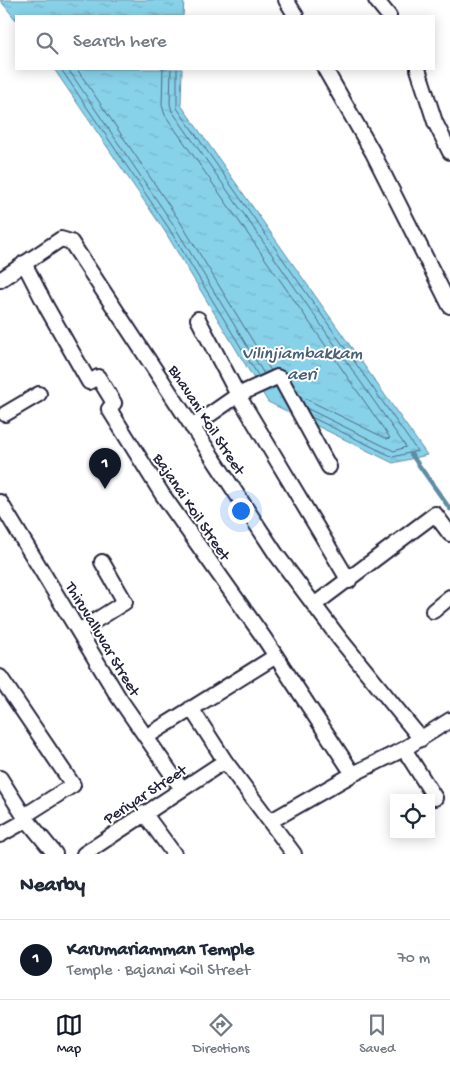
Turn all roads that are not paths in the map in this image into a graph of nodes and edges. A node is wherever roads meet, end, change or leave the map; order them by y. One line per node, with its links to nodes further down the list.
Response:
1 (286, 0): 3 (street)
2 (376, 0): 4 (street)
3 (295, 15)
4 (388, 15)
5 (326, 70): 10 (street)
6 (418, 70): 7 (street)
7 (450, 152)
8 (24, 263): 9 (street); 15 (street, Bhavani Koil Street); 25 (street, Bajanai Koil Street)
9 (0, 280)
10 (450, 306)
11 (198, 319): 13 (street)
12 (39, 394): 14 (street)
13 (238, 395): 15 (street); 16 (street); 20 (street)
14 (2, 412)
15 (192, 427): 22 (street, Bhavani Koil Street)
16 (329, 467)
17 (0, 502): 24 (street, Thiruvalluvar Street)
18 (450, 534): 20 (street)
19 (102, 562): 24 (street)
20 (348, 581): 22 (street)
21 (450, 597): 23 (street)
22 (314, 605): 30 (street, Bhavani Koil Street)
23 (433, 611)
24 (79, 631): 29 (street, Thiruvalluvar Street)
25 (276, 656): 27 (street); 33 (street, Bajanai Koil Street)
26 (0, 677): 38 (street)
27 (191, 708): 29 (street); 32 (street)
28 (450, 720): 30 (street)
29 (146, 737): 35 (street, Thiruvalluvar Street)
30 (421, 739): 31 (street)
31 (404, 749): 33 (street); 36 (street)
32 (225, 761): 35 (street, Periyar Street); 39 (street)
33 (354, 774): 39 (street)
34 (0, 778): 38 (street)
35 (182, 789): 37 (street, Periyar Street)
36 (432, 794)
37 (144, 813): 42 (street, Periyar Street); 43 (street)
38 (26, 818): 40 (street); 41 (street)
39 (271, 821): 44 (street)
40 (0, 835)
41 (55, 854)
42 (84, 854)
43 (174, 854)
44 (294, 854)

